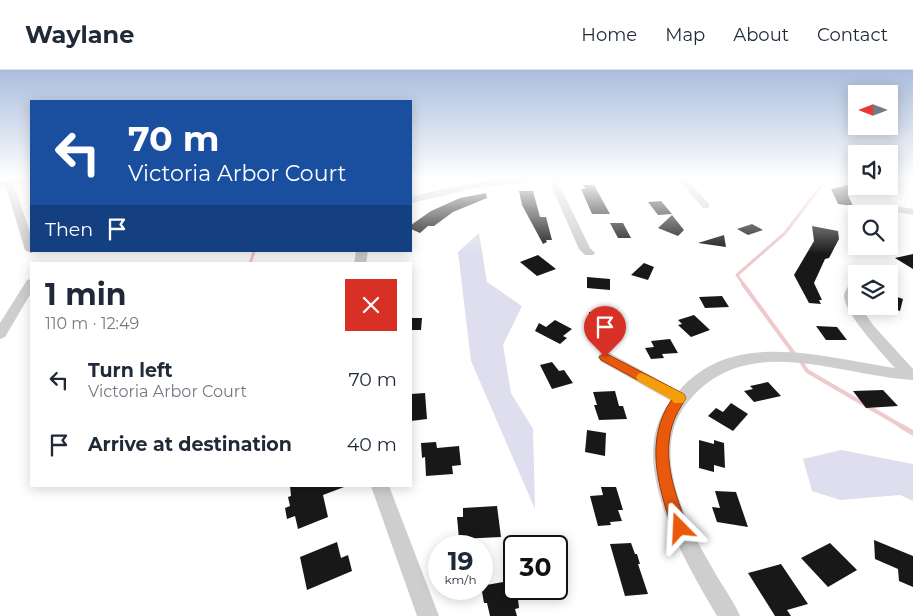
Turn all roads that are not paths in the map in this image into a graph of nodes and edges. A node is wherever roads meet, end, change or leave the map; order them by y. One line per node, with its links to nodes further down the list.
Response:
1 (12, 203): 7 (street)
2 (564, 203): 8 (street)
3 (704, 203): 4 (street)
4 (706, 206)
5 (898, 209): 6 (street)
6 (913, 212)
7 (30, 247)
8 (589, 253)
9 (30, 285): 11 (street)
10 (860, 315): 13 (street)
11 (0, 334)
12 (605, 357): 14 (street)
13 (912, 375): 14 (street)
14 (680, 398): 17 (street)
15 (380, 487): 16 (street)
16 (428, 616)
17 (729, 616)

